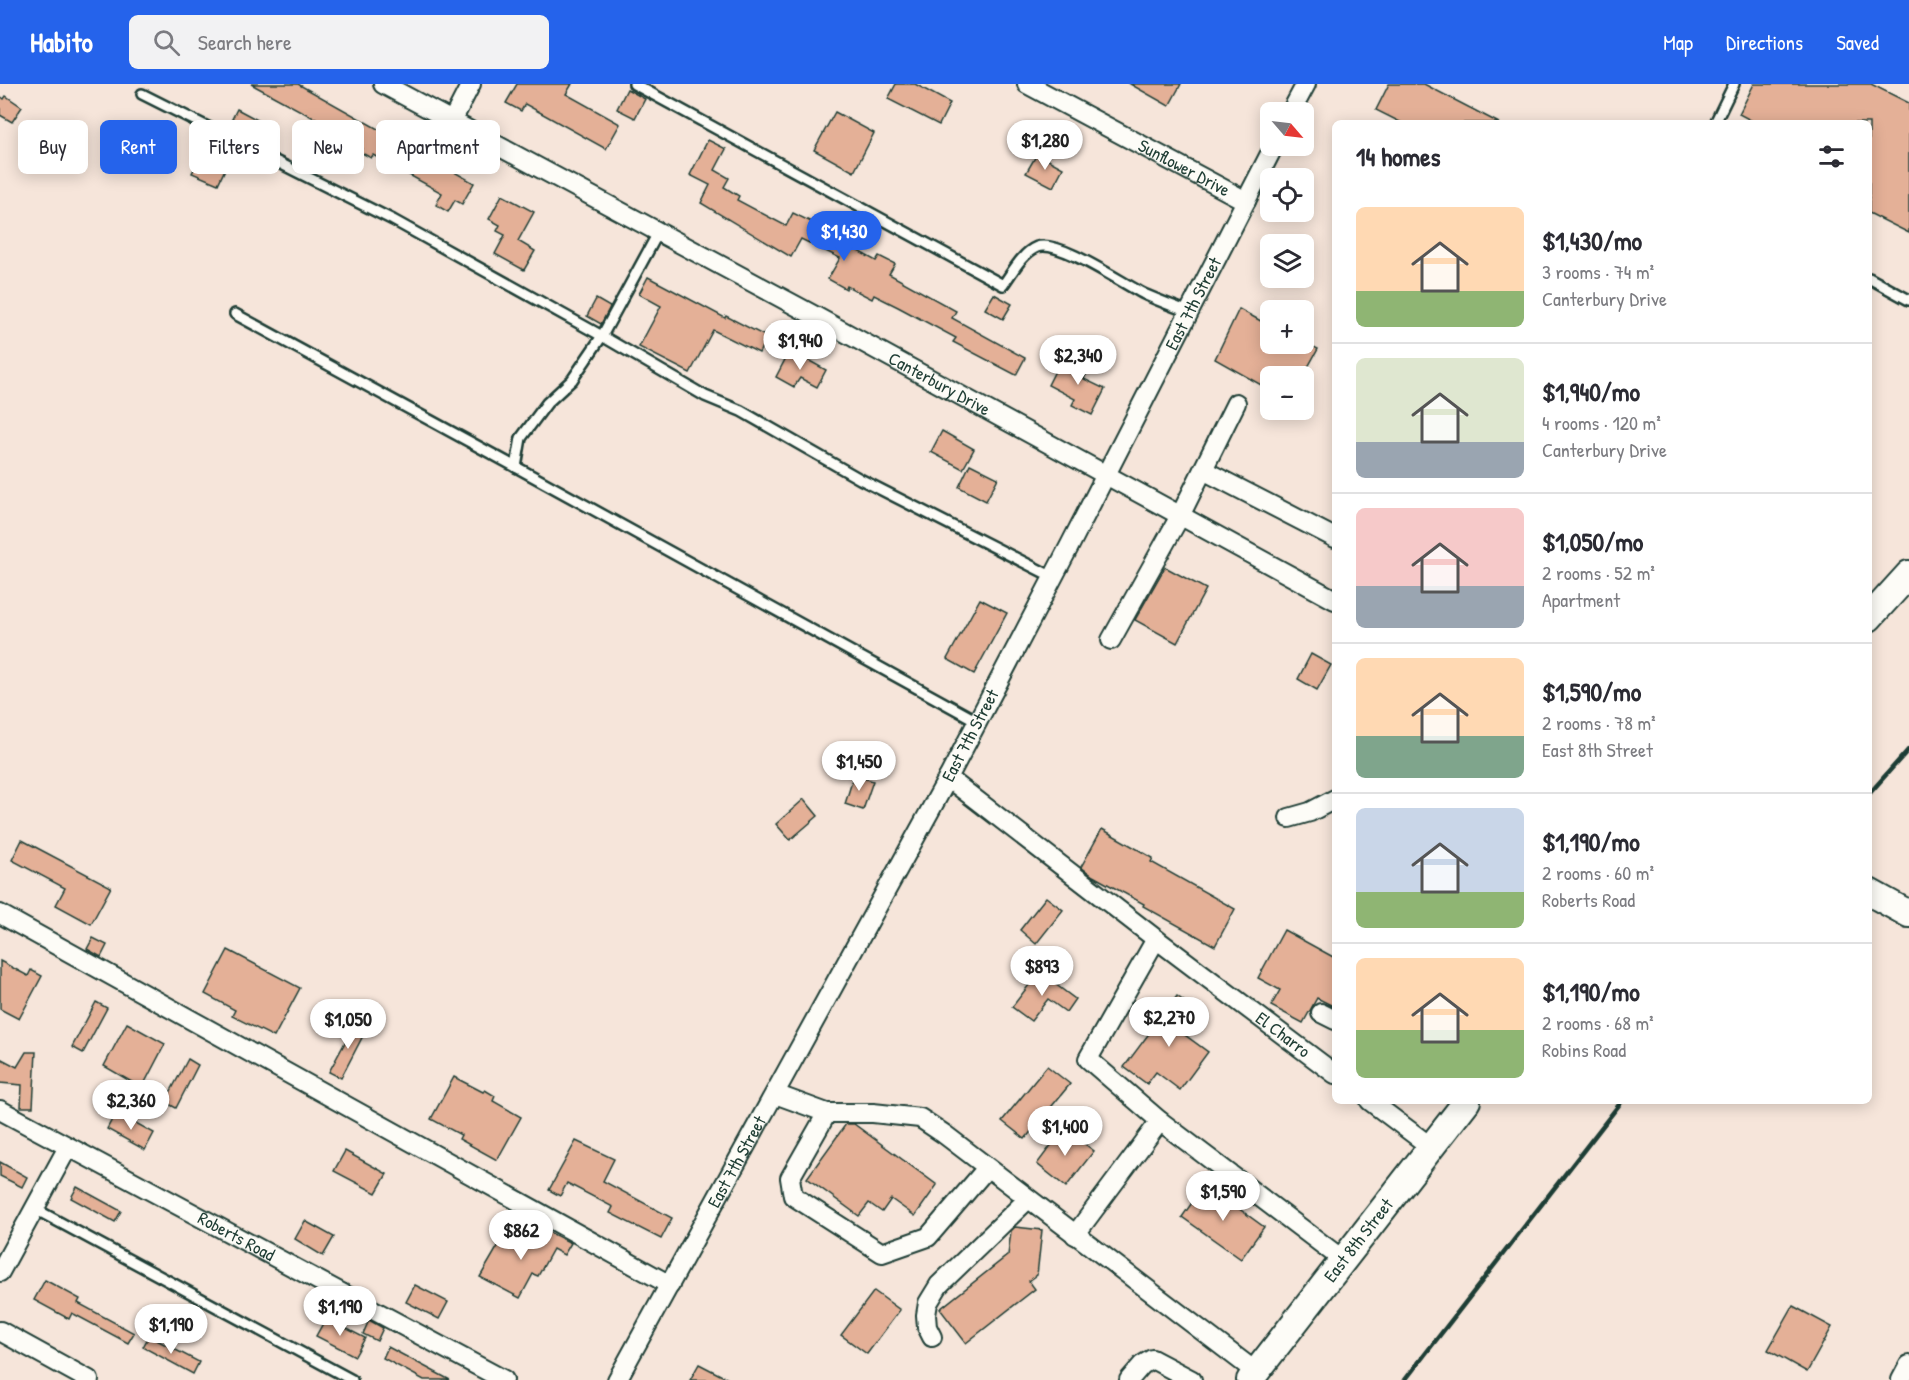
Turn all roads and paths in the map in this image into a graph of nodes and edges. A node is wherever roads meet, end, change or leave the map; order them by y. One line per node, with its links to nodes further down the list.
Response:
1 (383, 84): 7 (street, Canterbury Drive)
2 (471, 84): 8 (street)
3 (634, 84): 16 (lane)
4 (1028, 84): 12 (street, Sunflower Drive)
5 (1734, 84): 9 (lane)
6 (142, 94): 18 (lane)
7 (450, 120)
8 (453, 120)
9 (1716, 120)
10 (500, 147): 13 (street, Canterbury Drive)
11 (1269, 156): 12 (street, East 7th Street)
12 (1246, 201): 16 (street, East 7th Street)
13 (658, 233): 18 (lane); 22 (street, Canterbury Drive)
14 (1872, 280): 15 (lane)
15 (1909, 300)
16 (1189, 312): 22 (street, East 7th Street)
17 (235, 314): 20 (lane)
18 (602, 336): 20 (lane); 26 (lane)
19 (1236, 403): 21 (street)
20 (516, 466): 30 (lane)
21 (1203, 470): 23 (street); 24 (street)
22 (1106, 475): 23 (street, Canterbury Drive); 26 (street, East 7th Street)
23 (1180, 516): 27 (street, Canterbury Drive); 29 (street)
24 (1332, 536)
25 (1909, 574): 28 (main road)
26 (1053, 576): 30 (street, East 7th Street)
27 (1332, 598)
28 (1872, 615)
29 (1111, 640)
30 (977, 721): 31 (street, East 7th Street)
31 (948, 778): 37 (street, El Charro); 39 (street, East 7th Street)
32 (1332, 801): 33 (street)
33 (1289, 818)
34 (1872, 894): 36 (main road)
35 (0, 914): 53 (street)
36 (1909, 914)
37 (1156, 939): 38 (street, El Charro); 44 (street)
38 (1332, 1072)
39 (775, 1094): 43 (street); 53 (street, East 7th Street)
40 (1374, 1104): 46 (street)
41 (1465, 1104): 46 (main road, East 8th Street)
42 (0, 1110): 45 (street, Roberts Road)
43 (827, 1113): 47 (street); 47 (street)
44 (1160, 1121): 50 (street); 51 (street)
45 (69, 1147): 49 (street); 60 (street, Roberts Road)
46 (1431, 1147): 51 (main road, East 8th Street)
47 (987, 1168): 48 (street)
48 (1028, 1199): 50 (street); 55 (street)
49 (35, 1209): 52 (street); 59 (lane)
50 (1075, 1235): 57 (street)
51 (1343, 1260): 57 (main road, East 8th Street)
52 (0, 1272)
53 (670, 1285): 61 (street, East 7th Street)
54 (0, 1331): 58 (street)
55 (932, 1337)
56 (1909, 1365): 64 (street)
57 (1253, 1376)
58 (89, 1380)
59 (352, 1380)
60 (504, 1380)
61 (618, 1380)
62 (1129, 1380): 63 (street)
63 (1192, 1380)
64 (1901, 1380)

